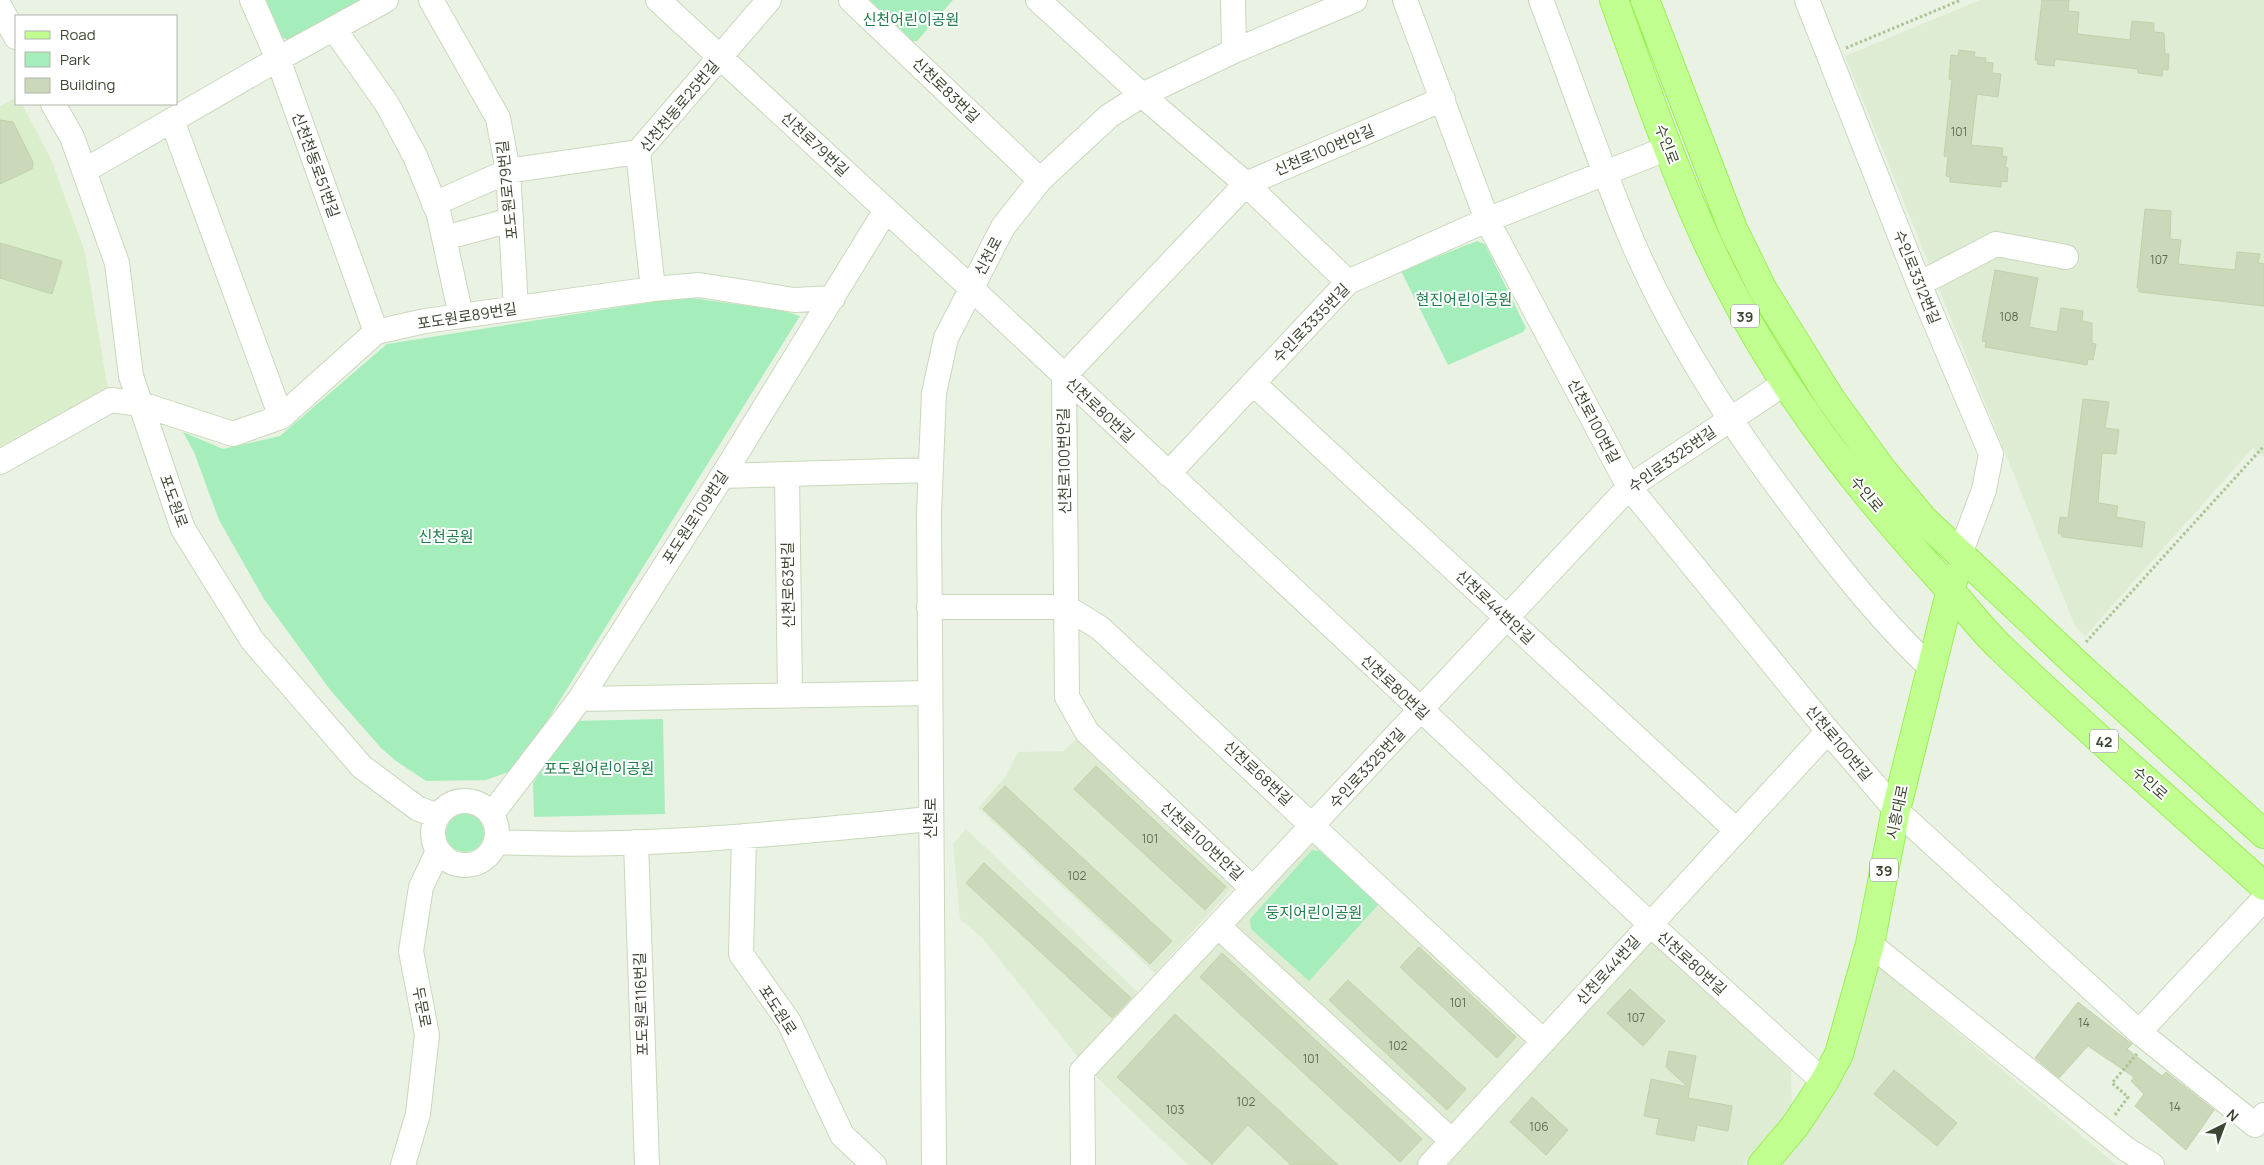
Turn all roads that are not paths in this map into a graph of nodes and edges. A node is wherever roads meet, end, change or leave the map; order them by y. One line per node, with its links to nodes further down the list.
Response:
1 (252, 0): 20 (street, 신천천동로51번길)
2 (386, 0): 16 (street)
3 (431, 0): 28 (street, 포도원로79번길)
4 (658, 0): 19 (street, 신천로79번길)
5 (768, 0): 19 (street, 신천천동로25번길)
6 (851, 0): 30 (street, 신천로83번길)
7 (1038, 0): 21 (street)
8 (1232, 0): 18 (street)
9 (1356, 0): 18 (street, 신천로)
10 (1405, 0): 22 (street, 신천로100번길)
11 (1542, 0): 29 (street)
12 (1614, 0): 25 (main road, 수인로 / 39)
13 (1645, 0): 58 (main road, 수인로 / 39)
14 (1807, 0): 39 (street, 수인로3312번길)
15 (0, 7): 17 (street)
16 (334, 29): 20 (street); 32 (street)
17 (15, 35)
18 (1234, 51): 21 (street, 신천로)
19 (720, 56): 26 (street, 신천천동로25번길); 33 (street, 신천로79번길)
20 (278, 58): 24 (street); 45 (street, 신천천동로51번길)
21 (1142, 96): 30 (street, 신천로); 31 (street)
22 (1443, 99): 31 (street, 신천로100번안길); 35 (street, 신천로100번길)
23 (54, 105): 27 (street, 포도원로)
24 (172, 120): 27 (street); 50 (street)
25 (1668, 148): 29 (street, 수인로3335번길); 48 (main road, 수인로 / 39)
26 (638, 152): 28 (street); 40 (street, 신천천동로25번길)
27 (84, 171): 49 (street, 포도원로)
28 (508, 171): 32 (street); 34 (street, 포도원로79번길)
29 (1606, 173): 35 (street, 수인로3335번길); 51 (street)
30 (1040, 180): 41 (street, 신천로)
31 (1246, 184): 38 (street); 46 (street, 신천로100번안길)
32 (434, 204): 36 (street)
33 (886, 210): 41 (street, 신천로79번길); 42 (street, 포도원로109번길)
34 (511, 220): 36 (street); 43 (street, 포도원로79번길)
35 (1487, 220): 38 (street, 수인로3335번길); 57 (street, 신천로100번길)
36 (444, 238): 44 (street)
37 (2066, 257): 39 (street)
38 (1348, 282): 47 (street, 수인로3335번길)
39 (1919, 284): 58 (street, 수인로3312번길)
40 (653, 288): 42 (street, 포도원로89번길); 43 (street, 포도원로89번길)
41 (970, 288): 46 (street, 신천로80번길); 53 (street, 신천로)
42 (833, 298): 56 (street, 포도원로109번길)
43 (516, 308): 44 (street, 포도원로89번길)
44 (461, 316): 45 (street, 포도원로89번길)
45 (376, 332): 50 (street)
46 (1064, 376): 55 (street, 신천로80번길); 61 (street, 신천로100번안길)
47 (1253, 383): 55 (street, 수인로3335번길); 62 (street, 신천로44번안길)
48 (1785, 384): 51 (street, 수인로3325번길); 59 (main road, 수인로 / 39)
49 (140, 404): 50 (street); 52 (street); 71 (street, 포도원로)
50 (280, 417)
51 (1731, 419): 57 (street, 수인로3325번길); 63 (street)
52 (0, 462)
53 (930, 470): 54 (street); 60 (street, 신천로)
54 (787, 474): 56 (street); 65 (street, 신천로63번길)
55 (1168, 474): 67 (street, 신천로80번길)
56 (722, 476): 66 (street, 포도원로109번길)
57 (1629, 487): 62 (street, 수인로3325번길); 68 (street, 신천로100번길)
58 (1960, 554): 59 (main road, 시흥대로 / 39); 75 (main road, 수인로 / 42)
59 (1950, 590): 63 (main road, 시흥대로 / 39); 80 (main road, 수인로 / 42)
60 (929, 607): 61 (street); 64 (street, 신천로)
61 (1066, 607): 73 (street, 신천로68번길); 81 (street, 신천로100번안길)
62 (1507, 618): 67 (street, 수인로3325번길); 74 (street, 신천로44번안길)
63 (1931, 668): 69 (main road, 시흥대로 / 39)
64 (930, 693): 65 (street); 72 (street, 신천로)
65 (790, 695): 66 (street)
66 (580, 699): 70 (street, 포도원로109번길)
67 (1420, 711): 73 (street, 수인로3325번길); 83 (street, 신천로80번길)
68 (1828, 731): 69 (street, 신천로100번길); 74 (street, 신천로44번길)
69 (1896, 810): 85 (main road, 시흥대로 / 39); 86 (street, 신천로100번길)
70 (491, 815): 71 (street); 77 (street)
71 (437, 816): 79 (street)
72 (930, 819): 76 (street); 94 (street, 신천로)
73 (1313, 825): 81 (street, 수인로3325번길); 87 (street, 신천로68번길)
74 (1736, 830): 83 (street, 신천로44번길)
75 (2264, 834)
76 (744, 836): 78 (street); 93 (street, 포도원로)
77 (496, 842): 78 (street); 79 (street)
78 (636, 842): 92 (street, 포도원로116번길)
79 (438, 851): 91 (street, 두문로)
80 (2264, 886)
81 (1253, 888): 84 (street, 수인로3325번길)
82 (2264, 899): 86 (street)
83 (1650, 924): 87 (street, 신천로44번길); 88 (street, 신천로80번길)
84 (1218, 926): 90 (street); 95 (street, 수인로3325번길)
85 (1870, 944): 88 (main road, 시흥대로 / 39); 98 (street)
86 (2144, 1036): 89 (street, 신천로100번길)
87 (1543, 1041): 90 (street, 신천로44번길)
88 (1824, 1082): 97 (main road, 시흥대로 / 39)
89 (2264, 1116)
90 (1452, 1141): 96 (street, 신천로44번길)
91 (403, 1165)
92 (647, 1165)
93 (874, 1165)
94 (934, 1165)
95 (1083, 1165)
96 (1430, 1165)
97 (1762, 1165)
98 (2152, 1165)

